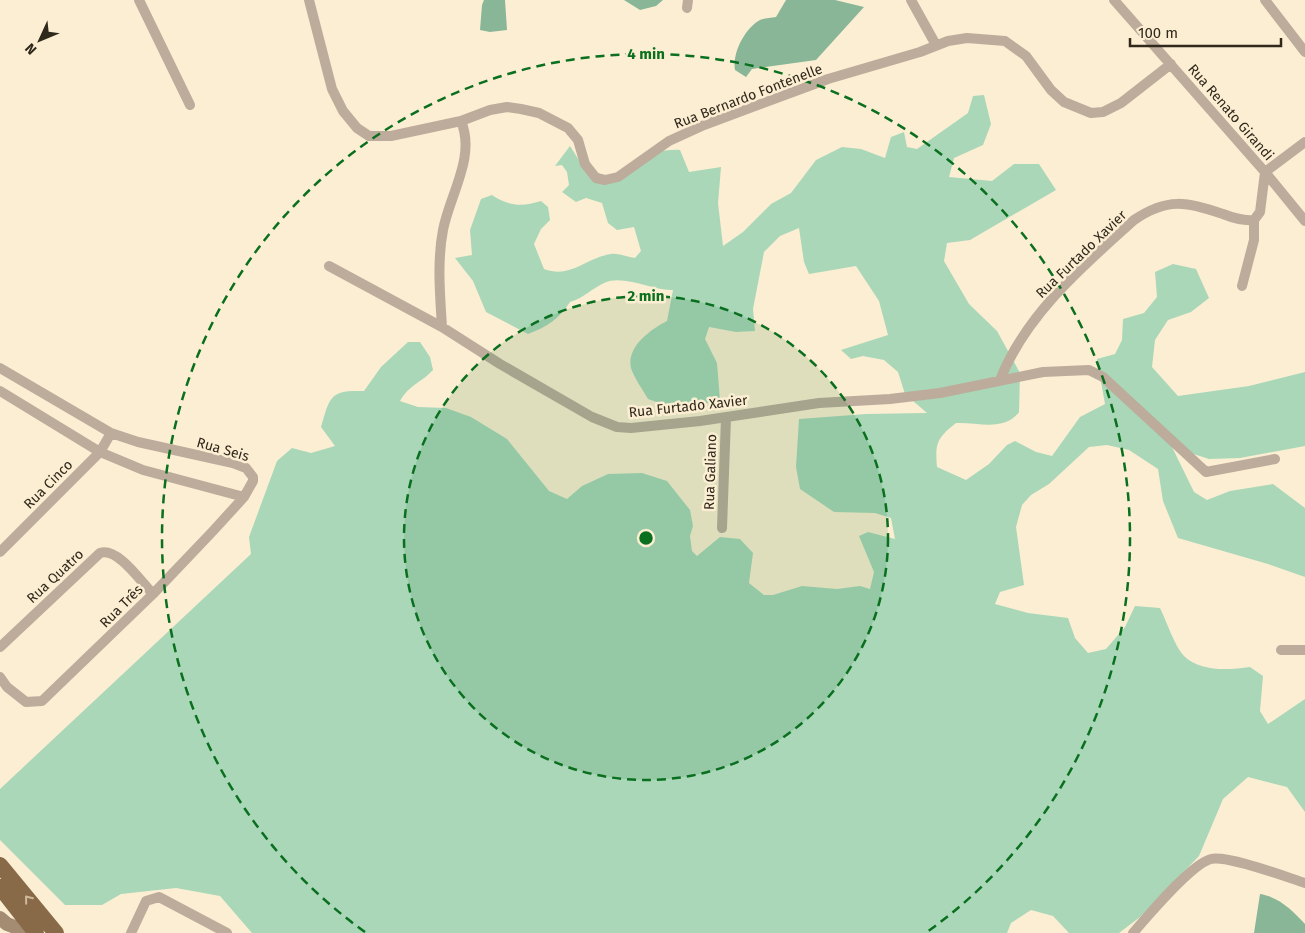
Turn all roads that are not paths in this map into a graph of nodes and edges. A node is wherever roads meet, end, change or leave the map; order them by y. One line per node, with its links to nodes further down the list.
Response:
1 (139, 0): 9 (street)
2 (309, 0): 10 (street, Rua Bernardo Fontenelle)
3 (911, 0): 6 (street)
4 (1114, 0): 8 (street, Rua Renato Girandi)
5 (1265, 0): 7 (street)
6 (936, 45): 8 (street, Rua Bernardo Fontenelle); 10 (street, Rua Bernardo Fontenelle)
7 (1305, 52)
8 (1171, 64): 12 (street, Rua Renato Girandi)
9 (190, 105)
10 (461, 122): 17 (street)
11 (1305, 142): 12 (street)
12 (1265, 172): 13 (street); 14 (street, Rua Renato Girandi)
13 (1254, 220): 16 (street); 19 (street, Rua Furtado Xavier)
14 (1305, 221)
15 (329, 266): 17 (street, Rua Furtado Xavier)
16 (1242, 286)
17 (442, 326): 21 (street, Rua Furtado Xavier)
18 (0, 368): 22 (street, Rua Seis)
19 (1000, 380): 21 (street, Rua Furtado Xavier); 24 (street, Rua Furtado Xavier)
20 (0, 390): 23 (street)
21 (726, 418): 26 (street, Rua Galiano)
22 (112, 433): 23 (street, Rua Cinco); 25 (street, Rua Seis)
23 (100, 452): 25 (street); 27 (street, Rua Cinco)
24 (1275, 459)
25 (244, 497): 28 (street, Rua Três)
26 (722, 528)
27 (0, 552)
28 (153, 594): 29 (street, Rua Quatro); 33 (street, Rua Três)
29 (0, 646)
30 (1281, 650): 31 (street)
31 (1305, 650)
32 (0, 677): 33 (street, Rua Três)
33 (3, 689)
34 (0, 865): 40 (highway, one-way to 34)
35 (1305, 883): 43 (street)
36 (0, 888): 39 (highway)
37 (0, 918): 38 (main road)
38 (30, 933)
39 (36, 933)
40 (56, 933)
41 (131, 933): 42 (street)
42 (227, 933)
43 (1133, 933)

